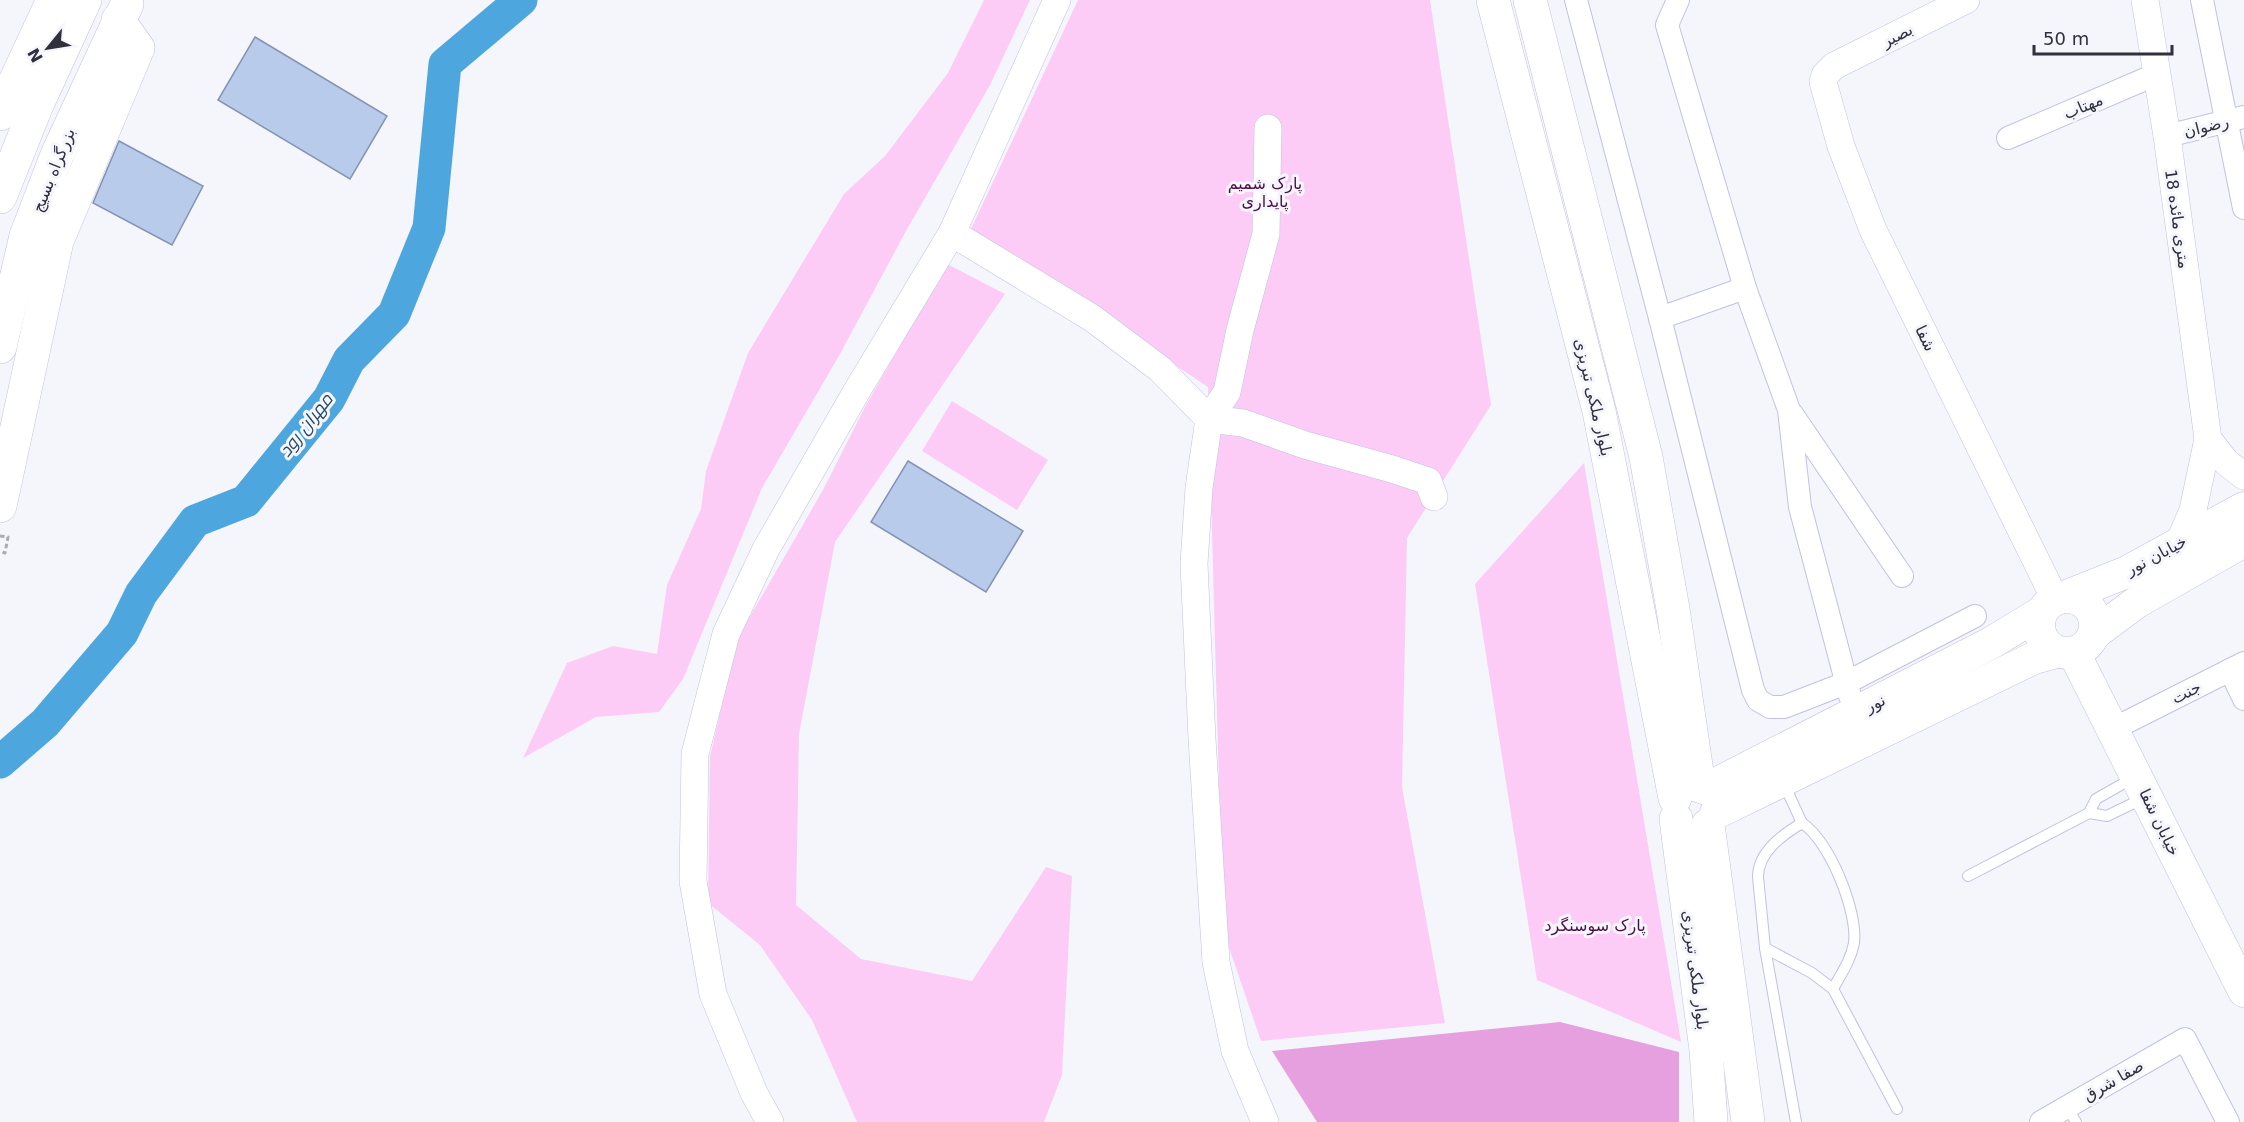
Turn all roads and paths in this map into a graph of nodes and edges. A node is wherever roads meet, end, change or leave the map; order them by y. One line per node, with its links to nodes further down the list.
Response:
1 (52, 0): 14 (main road)
2 (85, 0): 19 (main road)
3 (1057, 0): 21 (street)
4 (1493, 0): 47 (main road, بلوار ملکى تبریزى)
5 (1530, 0): 47 (main road, بلوار ملکى تبریزى)
6 (1576, 0): 23 (street)
7 (1678, 0): 22 (street)
8 (1966, 0): 12 (street, بصیر)
9 (2145, 0): 13 (street, 18 متری مائده)
10 (2202, 0): 15 (street)
11 (123, 10): 24 (main road, بزرگراه بسیج); 30 (main road)
12 (1829, 70): 37 (street, شفا)
13 (2157, 74): 17 (street, 18 متری مائده); 18 (street, مهتاب)
14 (0, 114)
15 (2235, 119): 17 (street, رضوان); 20 (street)
16 (1268, 128): 26 (street)
17 (2167, 136): 27 (street, 18 متری مائده)
18 (2008, 138)
19 (0, 197)
20 (2244, 208)
21 (952, 233): 26 (street); 57 (street)
22 (1745, 288): 23 (street); 25 (street)
23 (1660, 318): 41 (street)
24 (0, 347)
25 (1789, 410): 36 (street); 41 (street)
26 (1209, 419): 29 (street); 58 (street)
27 (2208, 439): 28 (street); 34 (street)
28 (2244, 476)
29 (1434, 496)
30 (0, 506)
31 (2244, 508): 34 (main road, خیابان نور)
32 (0, 536): 35 (path)
33 (2244, 541): 39 (main road, خیابان نور)
34 (2179, 543): 37 (main road, خیابان نور)
35 (0, 551)
36 (1902, 576)
37 (2054, 602): 39 (main road); 39 (main road); 43 (main road, نور)
38 (1975, 616): 41 (street)
39 (2079, 645): 44 (main road, خیابان شفا); 45 (main road, نور); 46 (main road, خیابان شفا)
40 (2237, 666): 42 (street); 44 (street, جنت)
41 (1846, 683): 43 (street)
42 (2244, 699)
43 (1856, 712): 47 (main road, نور)
44 (2127, 722): 52 (main road, خیابان شفا)
45 (1783, 781): 47 (main road, نور); 49 (lane)
46 (2142, 786): 48 (lane); 48 (lane); 54 (main road, خیابان شفا)
47 (1697, 805): 59 (main road, بلوار ملکى تبریزى); 60 (main road, بلوار ملکى تبریزى)
48 (2089, 813): 50 (lane)
49 (1802, 823): 51 (lane); 53 (lane)
50 (1968, 876)
51 (1765, 948): 53 (lane); 61 (lane)
52 (2244, 953)
53 (1833, 988): 55 (lane)
54 (2244, 991)
55 (1897, 1109)
56 (2072, 1114): 62 (street, صفا شرق); 63 (street, صفا شرق)
57 (770, 1122)
58 (1265, 1122)
59 (1711, 1122)
60 (1748, 1122)
61 (1796, 1122)
62 (2041, 1122)
63 (2228, 1122)

